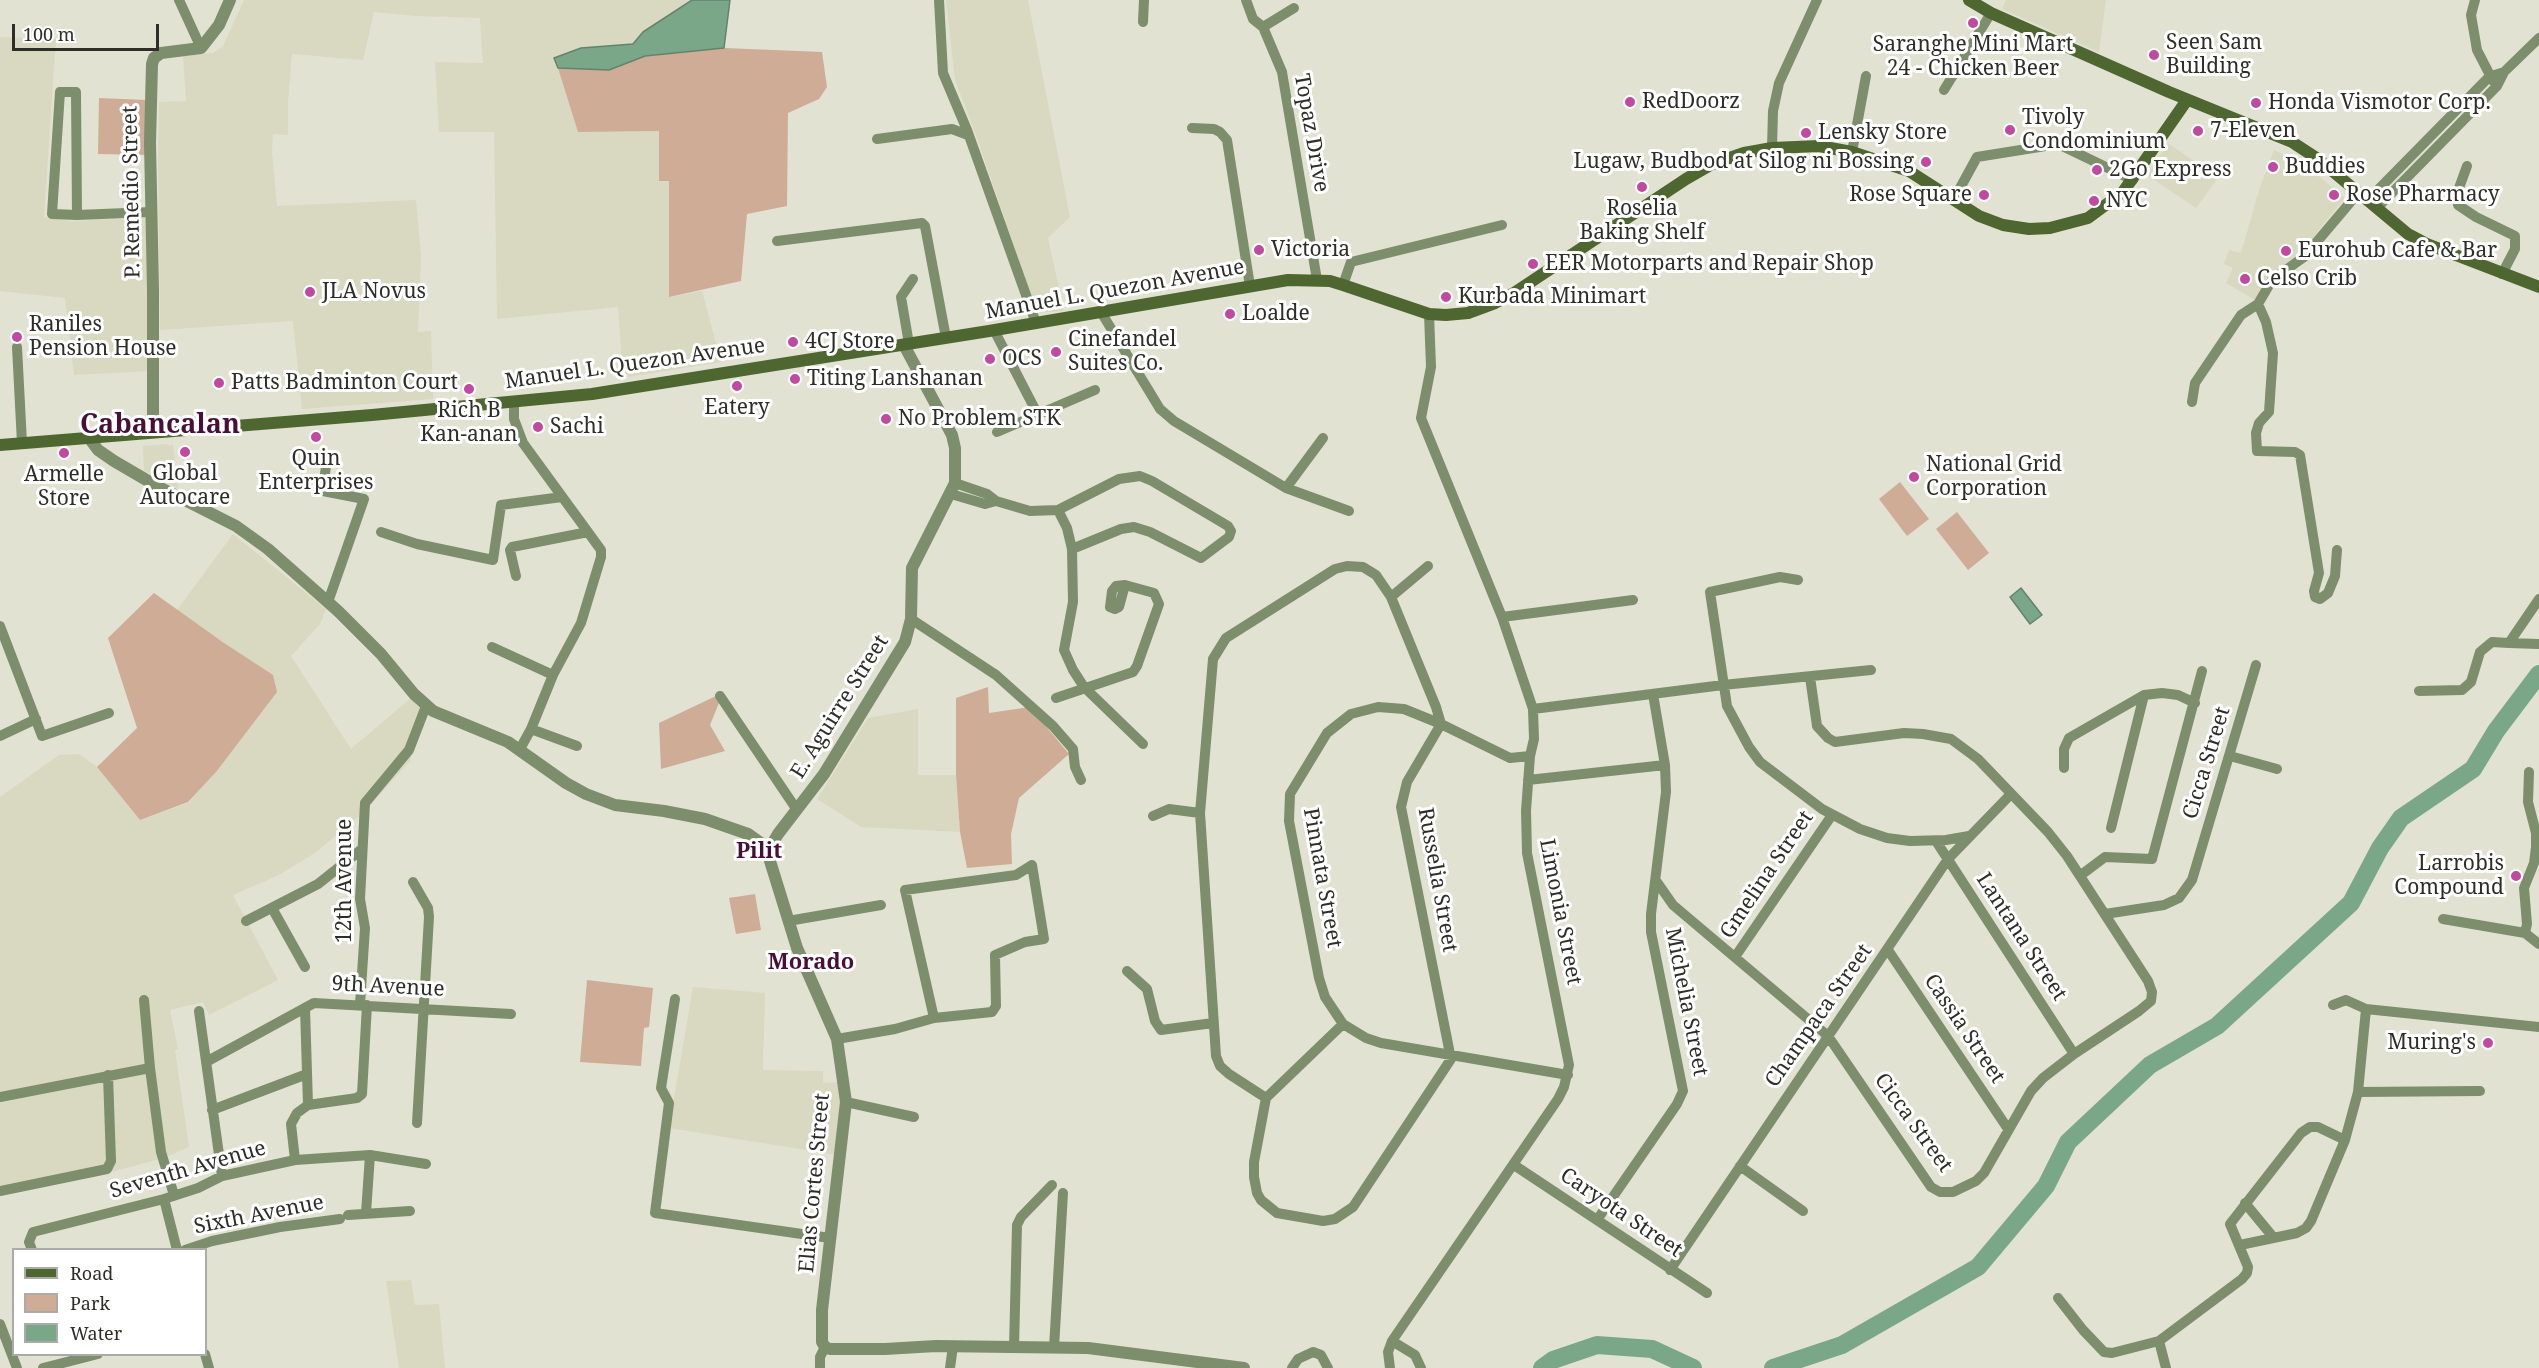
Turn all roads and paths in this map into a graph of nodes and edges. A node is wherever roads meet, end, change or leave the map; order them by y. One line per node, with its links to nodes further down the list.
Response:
1 (179, 0): 14 (street)
2 (230, 0): 14 (street)
3 (939, 0): 24 (street)
4 (1144, 0): 11 (street)
5 (1246, 0): 12 (street, Topaz Drive)
6 (1817, 0): 28 (street)
7 (1969, 0): 10 (main road)
8 (2475, 0): 17 (street)
9 (1294, 8): 12 (street)
10 (1988, 8): 19 (street); 20 (main road)
11 (1143, 22)
12 (1263, 27): 40 (street, Topaz Drive)
13 (2539, 38): 15 (street)
14 (201, 48): 34 (street, P. Remedio Street)
15 (2504, 72): 17 (street); 18 (street)
16 (1866, 76): 29 (street)
17 (2489, 76): 18 (street); 25 (street)
18 (2497, 86): 27 (street)
19 (1944, 90)
20 (2187, 100): 31 (main road, Manuel L. Quezon Avenue); 33 (main road)
21 (75, 113): 22 (street); 22 (street); 35 (street)
22 (59, 115): 35 (street)
23 (1192, 128): 42 (street)
24 (968, 135): 26 (street); 47 (street)
25 (2431, 136): 27 (street); 33 (street)
26 (877, 139)
27 (2440, 144): 33 (street)
28 (1772, 148): 29 (main road, Manuel L. Quezon Avenue); 46 (main road, Manuel L. Quezon Avenue)
29 (1852, 152): 32 (main road, Manuel L. Quezon Avenue)
30 (2467, 166): 38 (street)
31 (2133, 180): 32 (main road, Manuel L. Quezon Avenue); 32 (street)
32 (1954, 199)
33 (2368, 200): 38 (main road); 44 (street)
34 (151, 212): 35 (street); 56 (street, P. Remedio Street)
35 (77, 215)
36 (1502, 225): 41 (street)
37 (777, 240): 49 (street)
38 (2502, 274): 43 (main road)
39 (913, 279): 50 (street)
40 (1317, 280): 41 (main road, Manuel L. Quezon Avenue); 42 (main road, Manuel L. Quezon Avenue)
41 (1343, 285): 46 (main road, Manuel L. Quezon Avenue)
42 (1250, 286): 45 (main road, Manuel L. Quezon Avenue)
43 (2539, 288)
44 (2258, 304): 54 (street); 71 (street)
45 (1101, 312): 47 (main road, Manuel L. Quezon Avenue); 64 (street)
46 (1429, 314): 80 (street, Limonia Street)
47 (1036, 323): 48 (main road, Manuel L. Quezon Avenue)
48 (994, 330): 49 (main road, Manuel L. Quezon Avenue); 55 (street)
49 (946, 338): 50 (main road, Manuel L. Quezon Avenue)
50 (906, 344): 53 (main road, Manuel L. Quezon Avenue); 63 (street, E. Aguirre Street)
51 (17, 347): 60 (street)
52 (1095, 390): 55 (street)
53 (514, 401): 56 (main road, Manuel L. Quezon Avenue); 65 (street)
54 (2192, 402)
55 (1038, 415): 57 (street)
56 (153, 432): 58 (main road, Manuel L. Quezon Avenue)
57 (997, 432)
58 (88, 438): 60 (main road, Manuel L. Quezon Avenue); 79 (street)
59 (1323, 438): 64 (street)
60 (22, 443): 61 (main road, Manuel L. Quezon Avenue)
61 (0, 445)
62 (327, 457): 79 (street)
63 (953, 488): 66 (street); 81 (street, E. Aguirre Street)
64 (1286, 488): 67 (street)
65 (562, 497): 68 (street); 69 (street)
66 (1058, 510): 70 (street); 70 (street)
67 (1349, 511)
68 (381, 532)
69 (588, 532): 73 (street); 89 (street)
70 (1072, 549): 92 (street)
71 (2337, 550)
72 (1428, 566): 76 (street)
73 (516, 576)
74 (1798, 580): 91 (street)
75 (1125, 585): 92 (street)
76 (1391, 597): 103 (street); 119 (street)
77 (2539, 598): 83 (street)
78 (1633, 600): 80 (street)
79 (328, 602): 99 (street)
80 (1502, 617): 100 (street, Limonia Street)
81 (911, 619): 115 (street); 118 (street, E. Aguirre Street)
82 (0, 626): 102 (street)
83 (2509, 643): 84 (street); 93 (street)
84 (2539, 644)
85 (492, 648): 89 (street)
86 (2256, 665): 110 (street, Cicca Street)
87 (1871, 670): 90 (street)
88 (2202, 671): 98 (street)
89 (554, 675): 104 (street)
90 (1810, 677): 91 (street); 117 (street, Cicca Street)
91 (1723, 685): 94 (street); 121 (street)
92 (1084, 687): 97 (street); 106 (street)
93 (2419, 691)
94 (1653, 694): 100 (street); 111 (street, Michelia Street)
95 (2144, 695): 98 (street); 112 (street); 122 (street)
96 (720, 696): 118 (street)
97 (1056, 698)
98 (2194, 703): 128 (street)
99 (426, 706): 108 (street); 125 (street, 12th Avenue)
100 (1533, 709): 109 (street, Limonia Street)
101 (109, 713): 102 (street)
102 (36, 719): 105 (street)
103 (1441, 724): 109 (street, Pinnata Street); 156 (street, Pinnata Street); 160 (street, Russelia Street)
104 (531, 729): 107 (street); 108 (street)
105 (0, 736)
106 (1143, 744)
107 (578, 746)
108 (520, 749): 126 (street)
109 (1530, 756): 116 (street, Limonia Street)
110 (2230, 756): 113 (street); 135 (street, Cicca Street)
111 (1665, 765): 116 (street); 130 (street, Michelia Street)
112 (2064, 768)
113 (2277, 769)
114 (2529, 772): 139 (street)
115 (1081, 780)
116 (1528, 780): 166 (street, Limonia Street)
117 (2011, 794): 123 (street, Champaca Street); 128 (street, Cicca Street)
118 (797, 810): 126 (street, E. Aguirre Street)
119 (1200, 813): 120 (street); 155 (street)
120 (1154, 816)
121 (1832, 816): 124 (street); 142 (street, Gmelina Street)
122 (2111, 828)
123 (1969, 836): 124 (street); 127 (street, Champaca Street)
124 (1936, 841): 127 (street, Lantana Street)
125 (362, 849): 133 (street); 147 (street, 12th Avenue)
126 (769, 849): 138 (street, Elias Cortes Street)
127 (1948, 859): 141 (street, Champaca Street); 161 (street, Lantana Street)
128 (2081, 875): 135 (street, Cicca Street)
129 (413, 882): 150 (street)
130 (1657, 882): 132 (street, Cicca Street); 134 (street, Michelia Street)
131 (881, 905): 138 (street)
132 (1673, 905): 134 (street); 142 (street, Cicca Street)
133 (272, 908): 137 (street); 143 (street)
134 (1651, 914): 192 (street, Michelia Street)
135 (2105, 914): 161 (street, Cicca Street)
136 (2443, 919): 139 (street)
137 (246, 921)
138 (788, 921): 159 (street, Elias Cortes Street)
139 (2525, 933): 140 (street)
140 (2539, 944)
141 (1888, 950): 158 (street, Champaca Street); 176 (street, Cassia Street)
142 (1735, 957): 158 (street, Cicca Street)
143 (305, 967)
144 (1127, 971): 155 (street)
145 (675, 999): 194 (street)
146 (144, 1000): 163 (street)
147 (363, 1005): 149 (street, 9th Avenue); 150 (street, 9th Avenue); 172 (street, 12th Avenue)
148 (2332, 1005): 151 (street)
149 (305, 1008): 162 (street, 9th Avenue); 164 (street)
150 (425, 1008): 153 (street, 9th Avenue); 175 (street)
151 (2366, 1009): 157 (street); 168 (street)
152 (199, 1011): 162 (street)
153 (510, 1014)
154 (934, 1018): 154 (street); 159 (street)
155 (1213, 1023): 170 (street)
156 (1343, 1024): 160 (street, Pinnata Street); 170 (street)
157 (2539, 1027)
158 (1828, 1036): 176 (street, Cicca Street); 182 (street, Champaca Street)
159 (837, 1040): 171 (street, Elias Cortes Street)
160 (1450, 1054): 166 (street, Pinnata Street); 170 (street)
161 (2074, 1054): 176 (street, Cicca Street)
162 (206, 1062): 173 (street)
163 (150, 1068): 165 (street); 187 (street)
164 (307, 1074): 172 (street); 173 (street)
165 (108, 1075): 169 (street); 185 (street)
166 (1568, 1075): 181 (street, Limonia Street)
167 (2480, 1091): 168 (street)
168 (2358, 1092): 177 (street)
169 (0, 1097)
170 (1266, 1098)
171 (846, 1102): 174 (street); 194 (street, Elias Cortes Street)
172 (308, 1106): 179 (street)
173 (212, 1110): 183 (street)
174 (914, 1116)
175 (417, 1123)
176 (2008, 1129)
177 (2345, 1140): 188 (street); 193 (street)
178 (370, 1155): 179 (street, Seventh Avenue); 180 (street, Seventh Avenue); 191 (street)
179 (295, 1160): 183 (street, Seventh Avenue)
180 (426, 1164)
181 (1514, 1165): 192 (street, Caryota Street); 203 (street, Limonia Street)
182 (1740, 1166): 190 (street); 199 (street, Champaca Street)
183 (222, 1176): 187 (street, Seventh Avenue)
184 (1052, 1185): 207 (street)
185 (0, 1191)
186 (1063, 1193): 208 (street)
187 (169, 1197): 196 (street, Seventh Avenue); 197 (street)
188 (2245, 1203): 193 (street); 195 (street)
189 (410, 1211): 191 (street, Sixth Avenue)
190 (1803, 1211)
191 (366, 1213): 198 (street, Sixth Avenue)
192 (1597, 1220): 199 (street, Caryota Street)
193 (2273, 1237): 195 (street)
194 (830, 1238): 206 (street, Elias Cortes Street)
195 (2240, 1245): 204 (street)
196 (31, 1248)
197 (177, 1248)
198 (190, 1248)
199 (1670, 1270): 200 (street, Caryota Street)
200 (1707, 1293)
201 (2058, 1298): 204 (street)
202 (1, 1327): 211 (street)
203 (1392, 1341): 218 (street); 219 (street)
204 (2159, 1341): 220 (street)
205 (953, 1346): 206 (street); 207 (street); 214 (street)
206 (825, 1347): 213 (street)
207 (1014, 1348): 208 (street)
208 (1054, 1348): 210 (street)
209 (71, 1358): 212 (street)
210 (1170, 1363): 215 (street)
211 (16, 1368)
212 (43, 1368)
213 (820, 1368)
214 (950, 1368)
215 (1244, 1368)
216 (1292, 1368): 217 (street)
217 (1328, 1368)
218 (1390, 1368)
219 (1421, 1368)
220 (2166, 1368)

